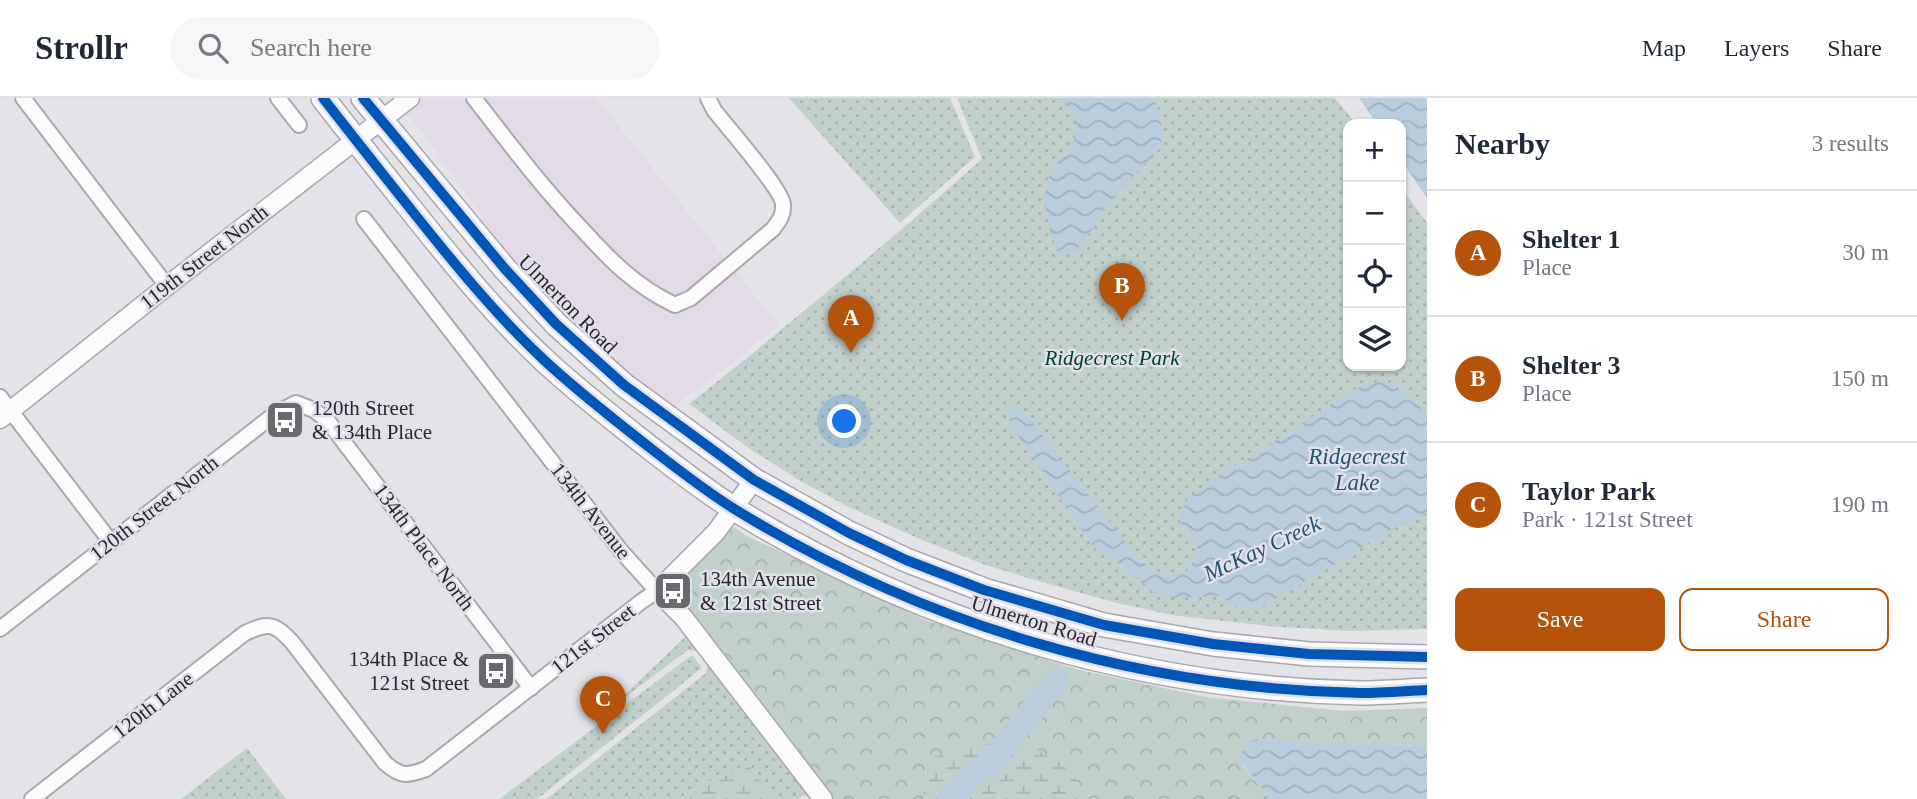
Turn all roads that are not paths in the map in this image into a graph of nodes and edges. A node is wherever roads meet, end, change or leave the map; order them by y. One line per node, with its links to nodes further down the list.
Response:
1 (23, 98): 12 (street)
2 (278, 98): 9 (street)
3 (323, 98): 10 (main road, Ulmerton Road)
4 (363, 98): 8 (main road, Ulmerton Road)
5 (410, 98): 8 (street, 119th Street North)
6 (474, 98): 7 (street)
7 (708, 98)
8 (380, 120): 10 (street, 119th Street North); 15 (main road, Ulmerton Road)
9 (299, 125)
10 (355, 140): 12 (street, 119th Street North); 16 (main road, Ulmerton Road)
11 (364, 219): 18 (street, 134th Avenue)
12 (167, 286): 13 (street, 119th Street North)
13 (3, 409): 17 (street)
14 (314, 410): 17 (street, 120th Street North); 21 (street, 134th Place North)
15 (754, 480): 16 (street, 121st Street); 20 (main road, Ulmerton Road)
16 (734, 509): 18 (street, 121st Street); 22 (main road, Ulmerton Road)
17 (111, 542): 19 (street, 120th Street North)
18 (657, 591): 21 (street, 121st Street); 25 (street, 134th Avenue)
19 (0, 629)
20 (1427, 657)
21 (531, 688): 23 (street, 121st Street)
22 (1427, 690)
23 (410, 775): 24 (street, 120th Lane)
24 (32, 799)
25 (823, 799)

